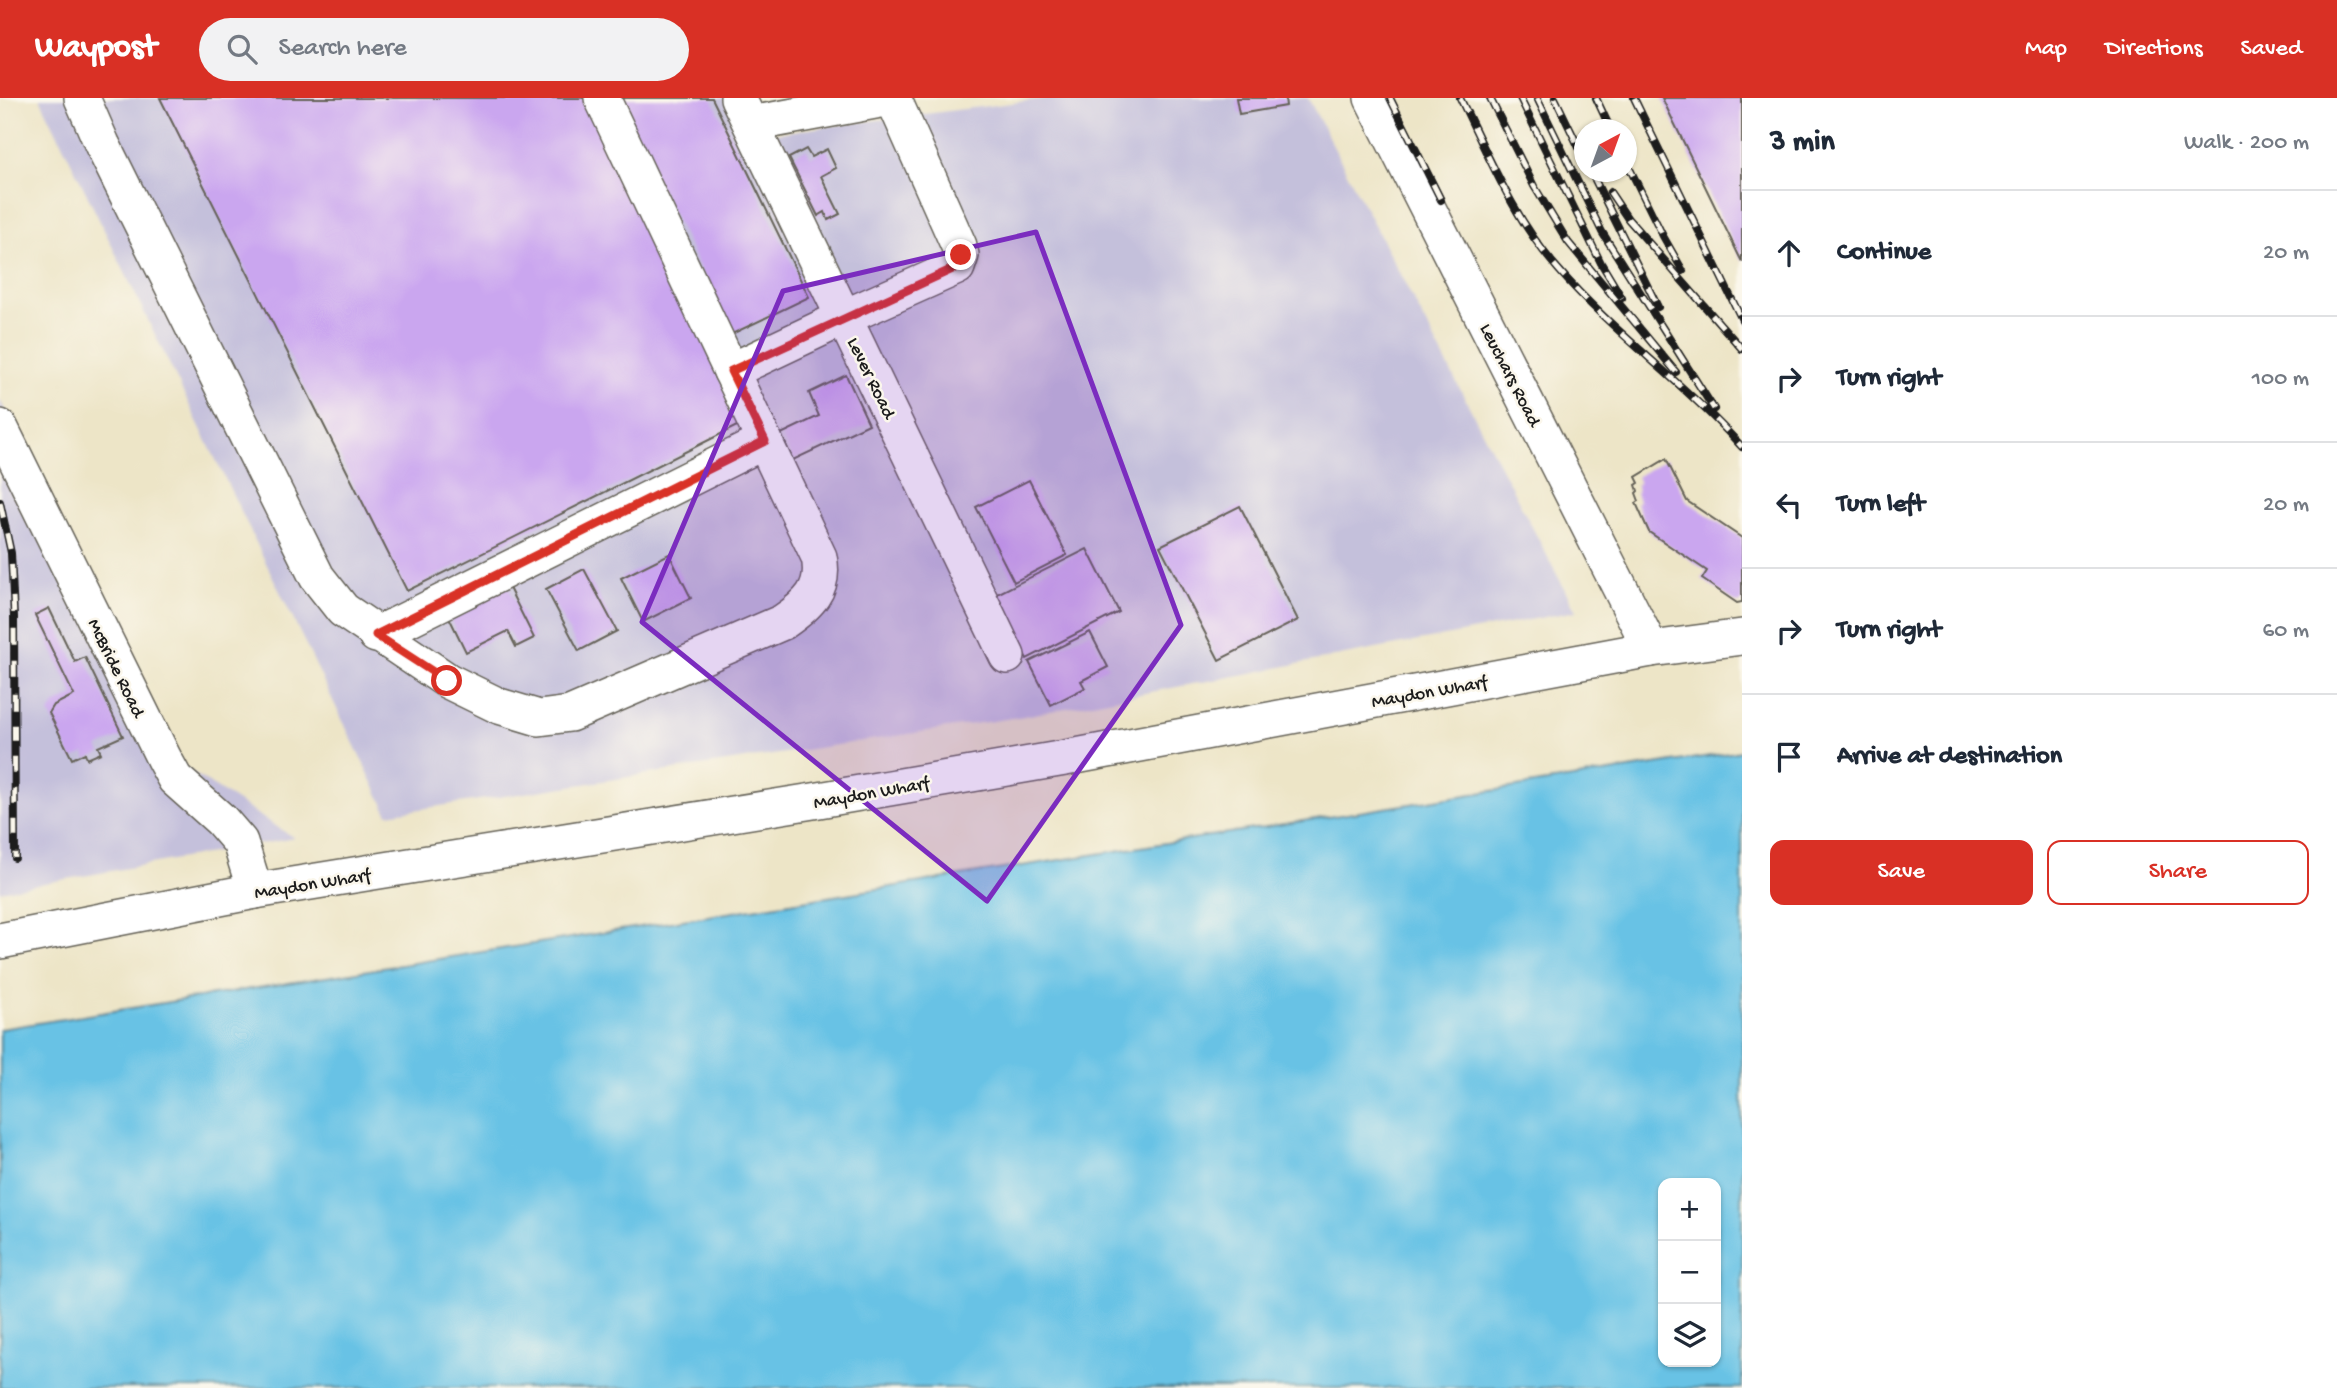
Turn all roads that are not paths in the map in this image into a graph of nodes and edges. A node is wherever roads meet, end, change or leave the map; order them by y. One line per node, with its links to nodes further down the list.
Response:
1 (82, 98): 10 (street)
2 (602, 98): 7 (street)
3 (892, 98): 5 (street); 6 (street)
4 (1373, 98): 12 (street, Leuchars Road)
5 (744, 111): 6 (street, Lever Road)
6 (845, 317): 7 (street); 13 (street, Lever Road)
7 (731, 371): 9 (street)
8 (0, 427): 14 (street, McBride Road)
9 (765, 441): 10 (street); 10 (street)
10 (376, 635)
11 (1742, 637): 12 (street, Maydon Wharf)
12 (1651, 649): 14 (street, Maydon Wharf)
13 (1007, 656)
14 (256, 891): 15 (street, Maydon Wharf)
15 (0, 941)

